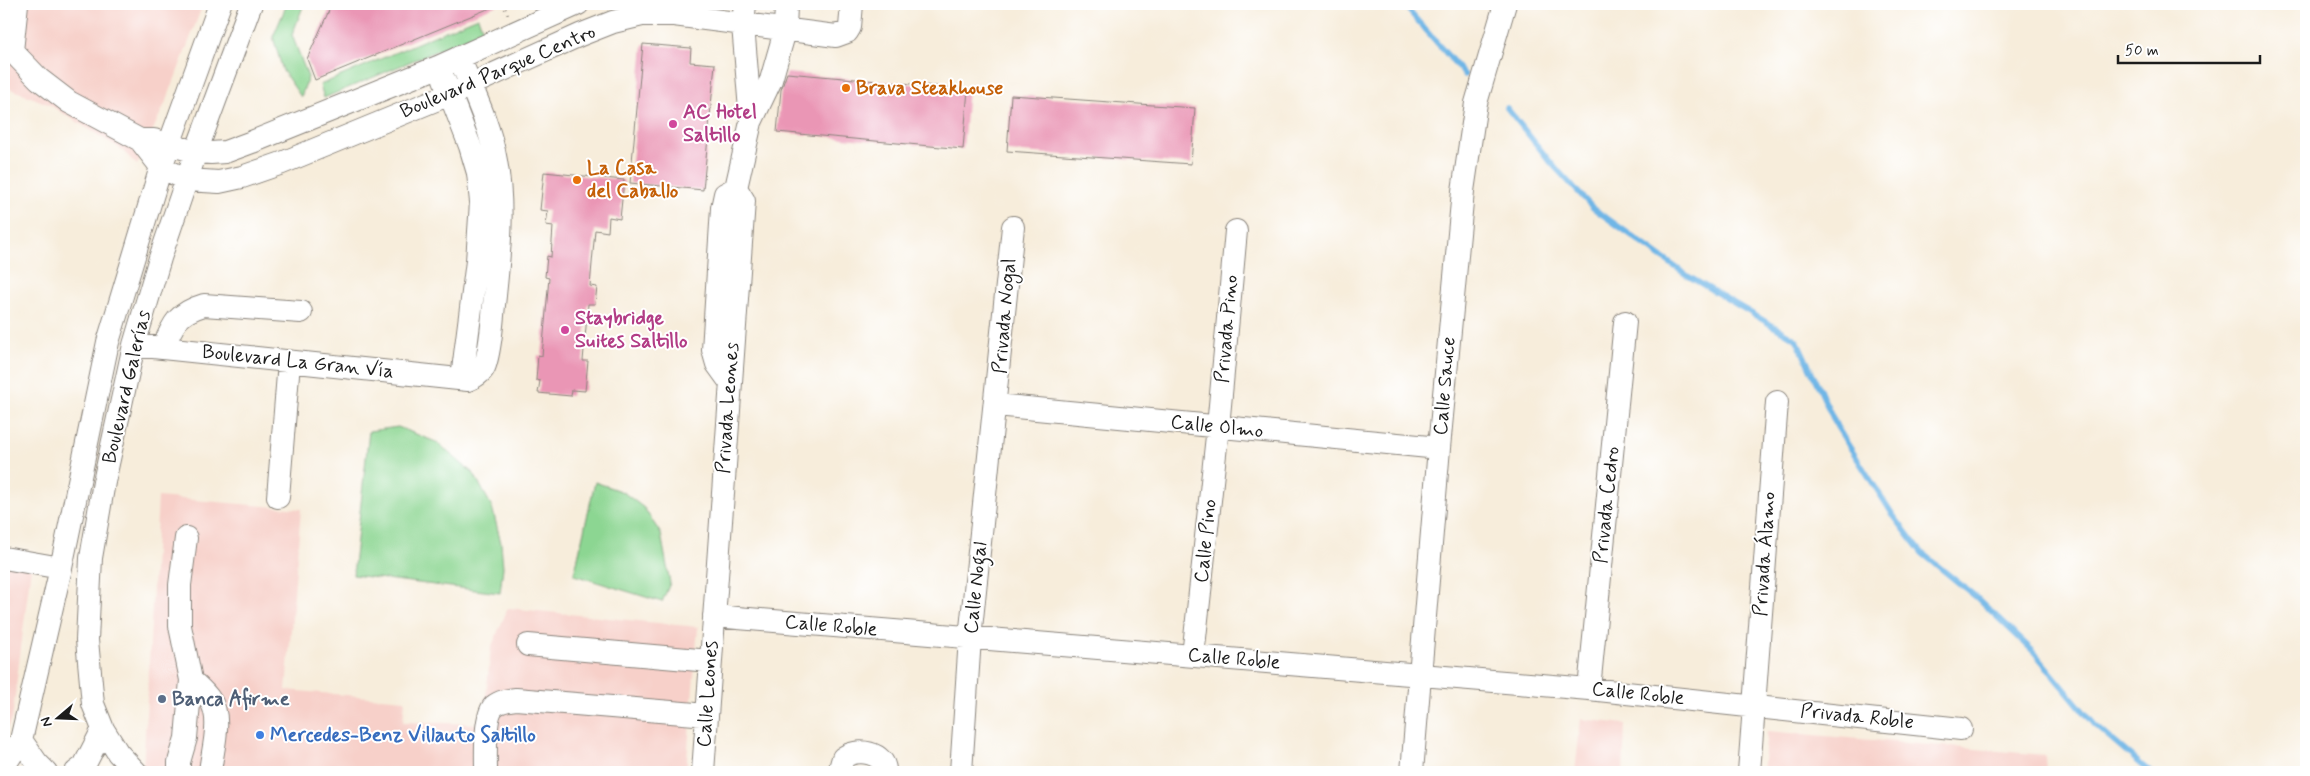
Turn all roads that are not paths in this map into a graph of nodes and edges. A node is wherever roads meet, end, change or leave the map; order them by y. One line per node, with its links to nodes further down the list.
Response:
1 (17, 4): 11 (street)
2 (220, 4): 18 (street, Boulevard Galerías)
3 (251, 4): 19 (street, Boulevard Galerías)
4 (578, 4): 12 (street, Boulevard Parque Centro)
5 (786, 4): 10 (street)
6 (852, 4): 10 (street, Boulevard Parque Centro)
7 (1505, 4): 33 (street, Calle Sauce)
8 (640, 10): 9 (street, Boulevard Parque Centro); 14 (street, Boulevard Parque Centro)
9 (744, 14): 10 (street, Boulevard Parque Centro); 16 (street)
10 (785, 31): 16 (street)
11 (8, 49): 17 (street)
12 (459, 57): 13 (street, Boulevard Parque Centro); 14 (street, Boulevard La Gran Vía)
13 (438, 67): 15 (street); 19 (street, Boulevard Parque Centro)
14 (470, 84): 15 (street, Boulevard Parque Centro); 29 (street, Boulevard La Gran Vía)
15 (450, 94): 21 (street, Boulevard Parque Centro); 29 (street)
16 (751, 122): 38 (street, Privada Leones)
17 (140, 140): 18 (street, Boulevard Parque Centro); 20 (street)
18 (170, 144): 19 (street, Boulevard Parque Centro); 20 (street, Boulevard Galerías)
19 (196, 152): 21 (street, Boulevard Galerías)
20 (161, 167): 21 (street, Boulevard Parque Centro); 37 (street, Boulevard Galerías)
21 (187, 180): 26 (street, Boulevard Galerías)
22 (1013, 227): 31 (street, Privada Nogal)
23 (1236, 231): 32 (street, Privada Pino)
24 (302, 312): 27 (street)
25 (1625, 322): 45 (street, Privada Cedro)
26 (134, 345): 27 (street, Boulevard La Gran Vía); 48 (street, Boulevard Galerías)
27 (164, 348): 28 (street, Boulevard La Gran Vía)
28 (289, 362): 29 (street, Boulevard La Gran Vía); 34 (street)
29 (462, 378)
30 (1777, 402): 46 (street, Privada Álamo)
31 (996, 405): 32 (street, Calle Olmo); 39 (street, Calle Nogal)
32 (1218, 427): 33 (street, Calle Olmo); 41 (street, Calle Pino)
33 (1439, 448): 43 (street, Calle Sauce)
34 (278, 497)
35 (186, 538): 44 (street)
36 (4, 558): 37 (street)
37 (61, 568): 50 (street, Boulevard Galerías)
38 (714, 616): 39 (street, Calle Roble); 42 (street, Calle Leones)
39 (970, 638): 41 (street, Calle Roble); 61 (street, Calle Nogal)
40 (528, 645): 42 (street)
41 (1193, 656): 43 (street, Calle Roble)
42 (710, 660): 47 (street, Calle Leones)
43 (1419, 676): 45 (street, Calle Roble); 62 (street, Calle Sauce)
44 (191, 680): 55 (street); 56 (street)
45 (1588, 689): 46 (street, Calle Roble)
46 (1754, 706): 49 (street, Privada Roble); 63 (street, Privada Álamo)
47 (706, 715): 57 (street); 58 (street, Calle Leones)
48 (103, 729): 53 (street); 54 (street, Boulevard Galerías)
49 (1960, 729)
50 (21, 740): 51 (street, Boulevard Galerías); 52 (street)
51 (4, 766)
52 (46, 772)
53 (76, 772)
54 (136, 772)
55 (179, 772)
56 (210, 772)
57 (486, 772)
58 (703, 772)
59 (839, 772): 60 (street)
60 (886, 772)
61 (961, 772)
62 (1412, 772)
63 (1749, 772)

